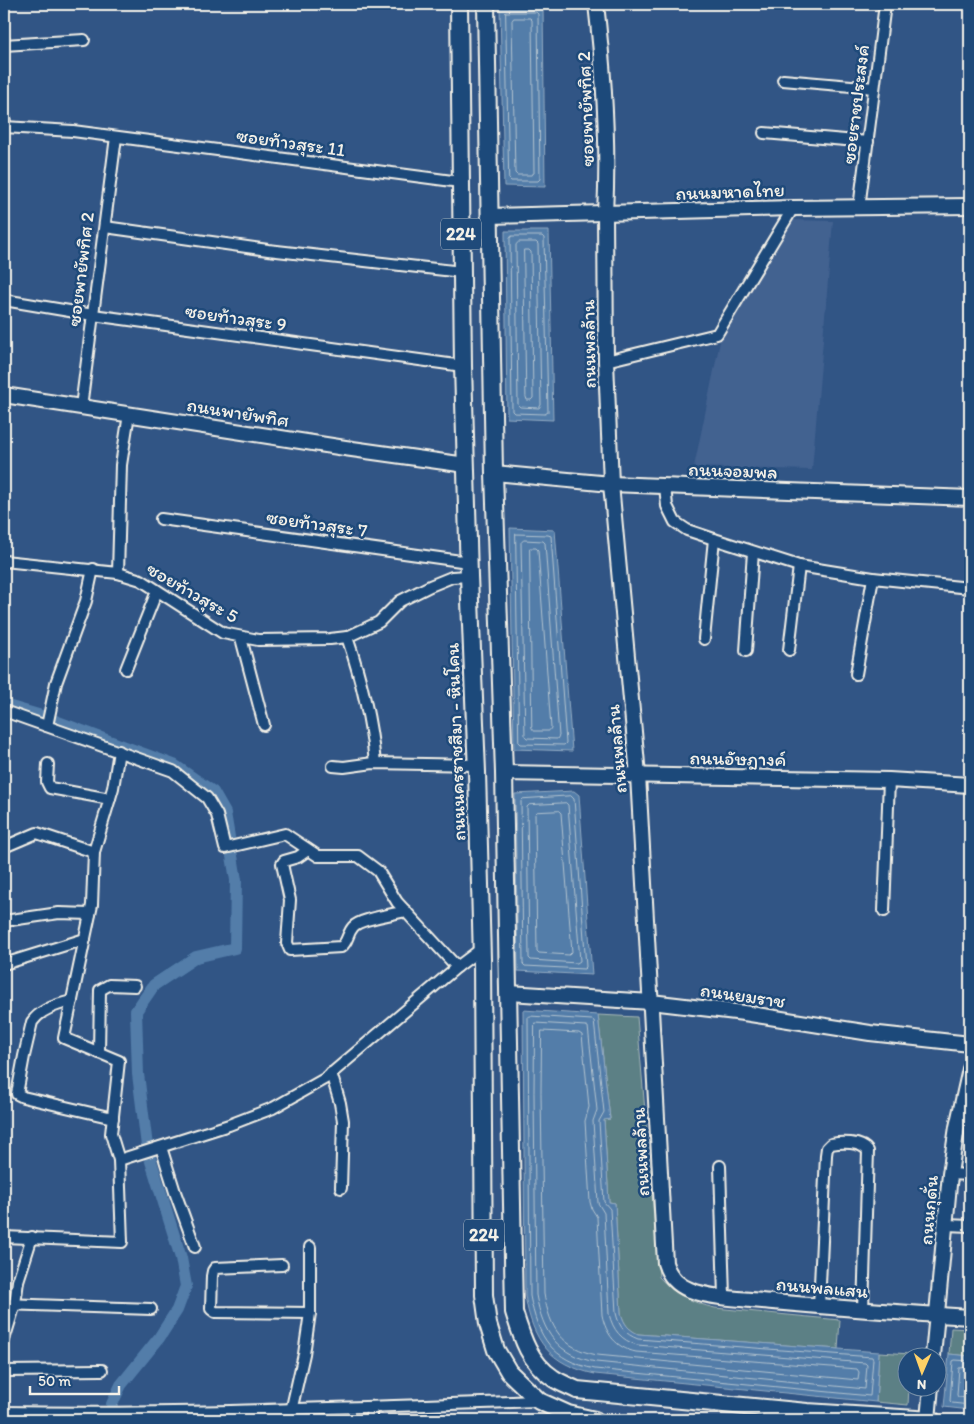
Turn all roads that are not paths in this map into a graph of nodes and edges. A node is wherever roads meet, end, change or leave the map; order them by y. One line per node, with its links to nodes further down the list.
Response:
1 (459, 4): 14 (main road, ถนนนครราชสีมา - หินโคน / 224)
2 (486, 4): 19 (main road)
3 (596, 4): 18 (street, ซอยพายัพทิศ 2)
4 (885, 4): 8 (street, ซอยราชประสงค์)
5 (84, 40): 6 (street)
6 (4, 45)
7 (783, 80): 8 (street)
8 (874, 88): 13 (street, ซอยราชประสงค์)
9 (4, 113): 10 (street)
10 (4, 127): 12 (street, ซอยท้าวสุระ 11)
11 (764, 133): 13 (street)
12 (116, 137): 14 (street, ซอยท้าวสุระ 11); 20 (street, ซอยพายัพทิศ 2)
13 (868, 142): 17 (street, ซอยราชประสงค์)
14 (460, 182): 21 (main road, ถนนนครราชสีมา - หินโคน / 224)
15 (970, 206): 17 (street, ถนนมหาดไทย)
16 (793, 208): 17 (street, ถนนมหาดไทย); 18 (street, ถนนมหาดไทย); 24 (street)
17 (859, 208)
18 (605, 213): 19 (street, ถนนมหาดไทย); 24 (street, ถนนพลล้าน)
19 (490, 216): 30 (main road)
20 (105, 227): 21 (street); 23 (street, ซอยพายัพทิศ 2)
21 (462, 272): 25 (main road, ถนนนครราชสีมา - หินโคน / 224)
22 (4, 300): 23 (street, ซอยท้าวสุระ 9)
23 (93, 314): 25 (street, ซอยท้าวสุระ 9); 27 (street, ซอยพายัพทิศ 2)
24 (606, 361): 31 (street, ถนนพลล้าน)
25 (463, 366): 29 (main road, ถนนนครราชสีมา - หินโคน / 224)
26 (4, 395): 27 (street, ถนนพายัพทิศ)
27 (81, 407): 28 (street, ถนนพายัพทิศ)
28 (128, 414): 29 (street, ถนนพายัพทิศ); 41 (street)
29 (466, 465): 30 (main road); 40 (main road, ถนนนครราชสีมา - หินโคน / 224)
30 (494, 473): 31 (street, ถนนจอมพล); 60 (main road)
31 (611, 484): 32 (street, ถนนจอมพล); 61 (street, ถนนพลล้าน)
32 (665, 486): 33 (street, ถนนจอมพล); 35 (street)
33 (970, 498)
34 (161, 519): 40 (street, ซอยท้าวสุระ 7)
35 (714, 539): 36 (street); 47 (street)
36 (753, 552): 38 (street); 49 (street)
37 (4, 561): 39 (street, ซอยท้าวสุระ 5)
38 (799, 566): 42 (street); 48 (street)
39 (93, 569): 41 (street, ซอยท้าวสุระ 5); 54 (street)
40 (468, 569): 45 (street, ซอยท้าวสุระ 5); 59 (main road, ถนนนครราชสีมา - หินโคน / 224)
41 (118, 572): 44 (street, ซอยท้าวสุระ 5)
42 (873, 578): 43 (street); 51 (street)
43 (970, 588)
44 (157, 590): 46 (street, ซอยท้าวสุระ 5); 50 (street)
45 (347, 637): 46 (street, ซอยท้าวสุระ 5); 56 (street)
46 (241, 638): 53 (street)
47 (704, 639)
48 (789, 650)
49 (746, 651)
50 (126, 669)
51 (856, 674)
52 (4, 711): 54 (street)
53 (264, 725)
54 (47, 726): 55 (street)
55 (119, 751): 64 (street); 66 (street)
56 (375, 763): 58 (street); 59 (street)
57 (48, 764): 64 (street)
58 (332, 766)
59 (477, 769): 60 (main road); 73 (main road, ถนนนครราชสีมา - หินโคน / 224)
60 (504, 773): 61 (street, ถนนอัษฎางค์); 78 (main road)
61 (638, 775): 62 (street, ถนนอัษฎางค์); 80 (street, ถนนพลล้าน)
62 (889, 780): 63 (street, ถนนอัษฎางค์); 69 (street)
63 (970, 785)
64 (110, 799): 67 (street)
65 (4, 846): 67 (street)
66 (308, 850): 68 (street); 68 (street)
67 (94, 852): 70 (street)
68 (406, 911): 75 (street)
69 (884, 911)
70 (90, 914): 71 (street); 72 (street)
71 (4, 921)
72 (85, 939): 74 (street); 79 (street)
73 (481, 949): 75 (street); 77 (main road, ถนนนครราชสีมา - หินโคน / 224)
74 (4, 964)
75 (457, 967): 84 (street)
76 (135, 986): 82 (street)
77 (482, 992): 78 (main road); 114 (main road, ถนนนครราชสีมา - หินโคน / 224)
78 (509, 993): 80 (street, ถนนยมราช); 120 (main road)
79 (72, 1001): 82 (street); 85 (street)
80 (651, 1002): 81 (street, ถนนยมราช); 99 (street, ถนนพลล้าน)
81 (970, 1044)
82 (99, 1053): 85 (street)
83 (970, 1068): 89 (street, ถนนกุดั่น)
84 (331, 1073): 86 (street); 91 (street)
85 (113, 1118): 87 (street)
86 (161, 1147): 87 (street); 96 (street)
87 (119, 1160): 95 (street)
88 (720, 1166): 100 (street)
89 (950, 1174): 90 (street); 92 (street, ถนนกุดั่น)
90 (970, 1175)
91 (341, 1188)
92 (946, 1225): 93 (street); 107 (street, ถนนกุดั่น)
93 (970, 1226)
94 (4, 1237): 95 (street)
95 (32, 1237): 102 (street)
96 (195, 1247)
97 (310, 1248): 106 (street)
98 (282, 1265): 106 (street)
99 (674, 1279): 100 (street, ถนนพลแสน)
100 (724, 1296): 103 (street, ถนนพลแสน)
101 (4, 1304): 102 (street)
102 (15, 1304): 104 (street); 109 (street)
103 (819, 1306): 105 (street, ถนนพลแสน); 105 (street)
104 (151, 1309)
105 (863, 1310): 107 (street, ถนนพลแสน)
106 (310, 1313): 117 (street)
107 (937, 1315): 108 (street, ถนนพลแสน); 110 (street, ถนนกุดั่น)
108 (970, 1317)
109 (4, 1340)
110 (934, 1346)
111 (102, 1370): 112 (street)
112 (4, 1371)
113 (930, 1396): 120 (street)
114 (539, 1401): 115 (street); 119 (main road, ถนนนครราชสีมา - หินโคน / 224)
115 (371, 1406): 117 (street); 118 (street)
116 (4, 1412): 117 (street)
117 (290, 1415)
118 (371, 1420)
119 (592, 1420)
120 (928, 1420): 121 (main road)
121 (932, 1420)

